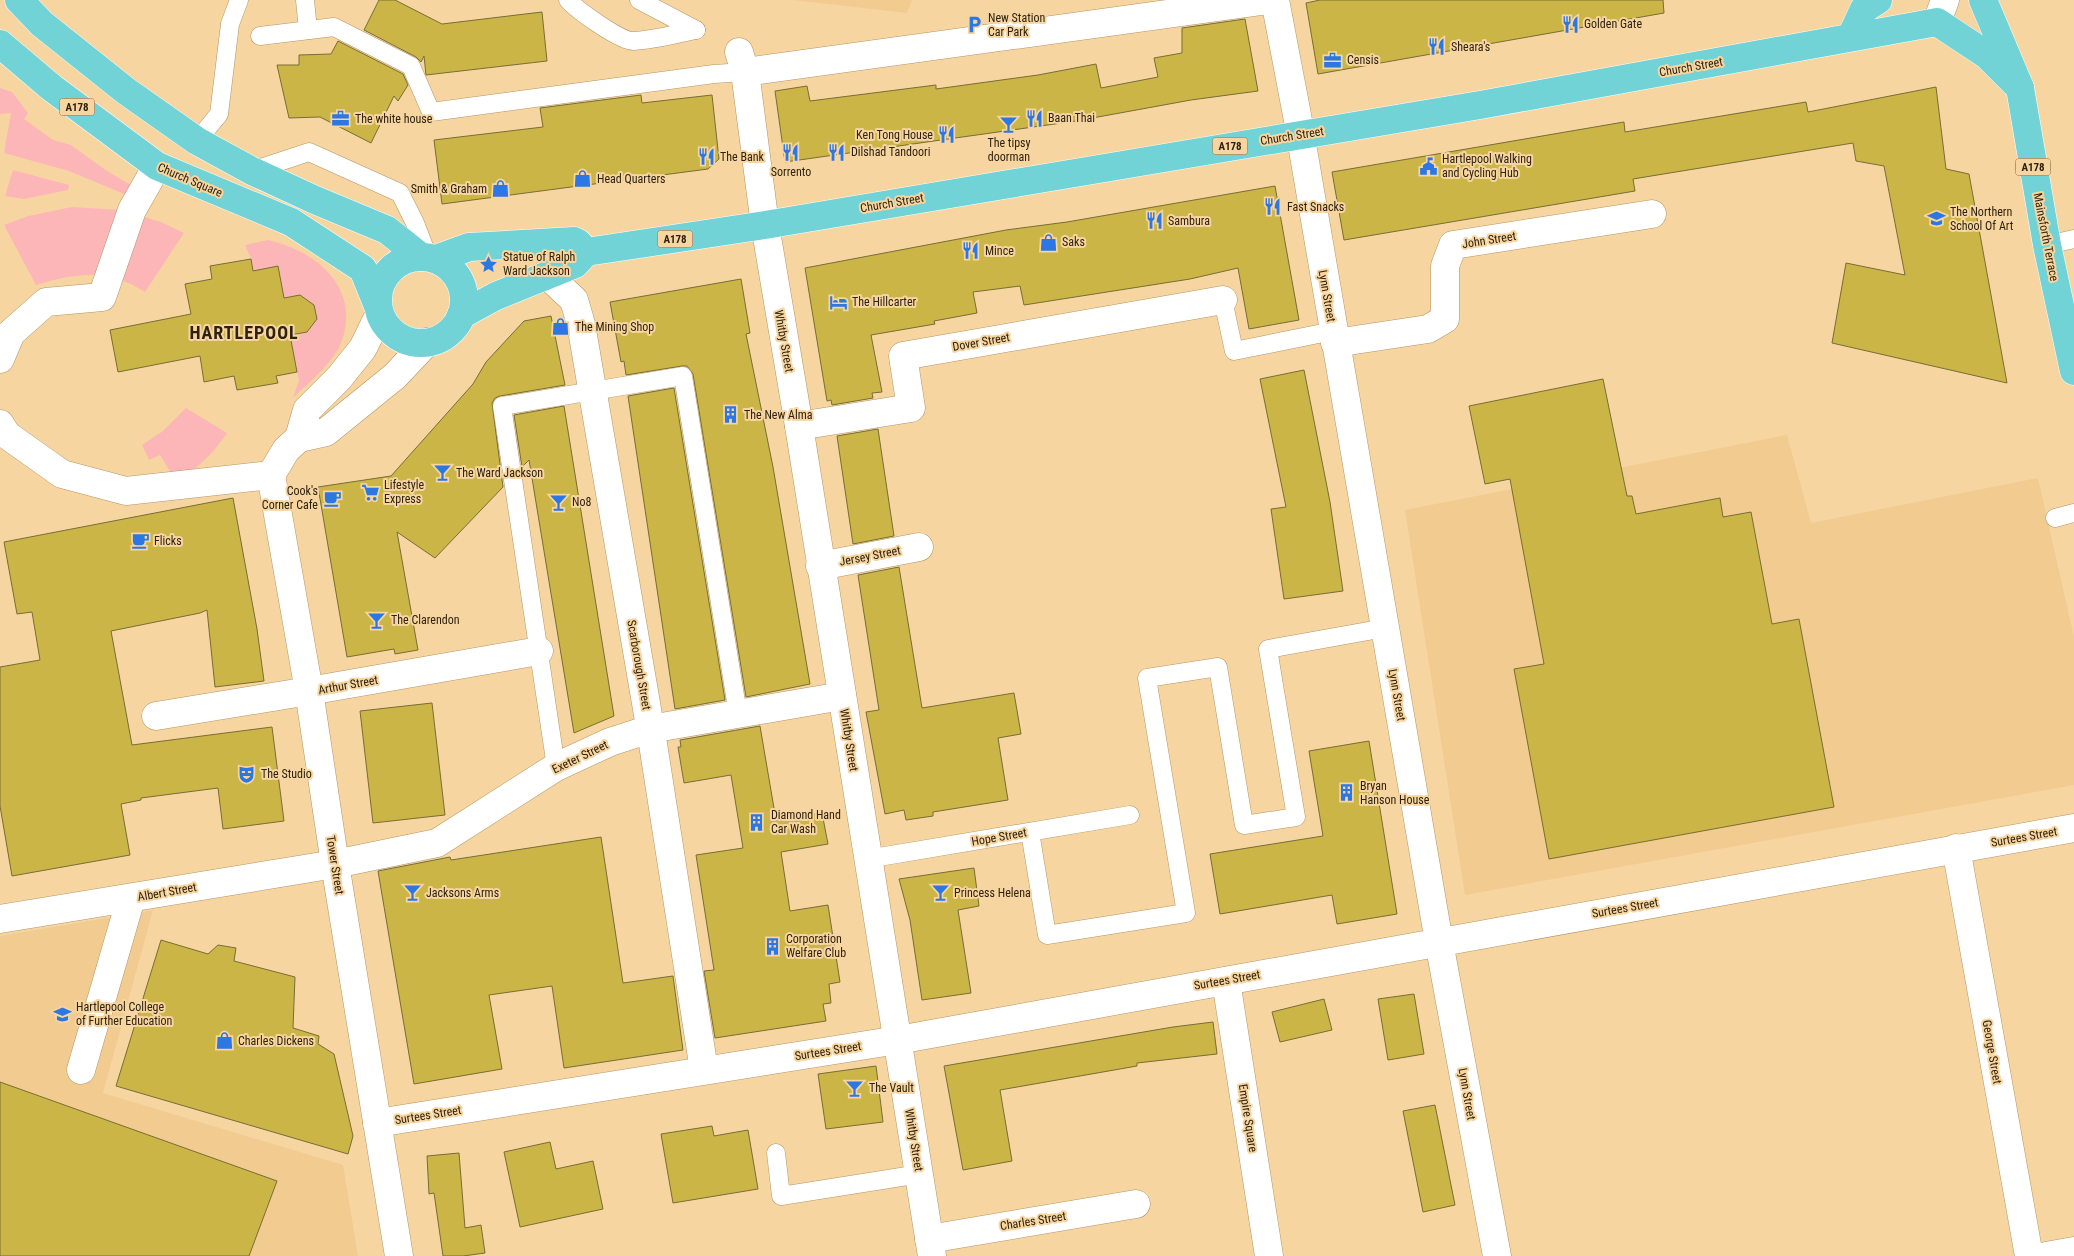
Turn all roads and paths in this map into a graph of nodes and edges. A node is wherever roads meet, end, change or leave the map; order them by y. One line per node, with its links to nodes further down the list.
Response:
1 (19, 0): 18 (main road)
2 (239, 0): 18 (lane)
3 (305, 0): 11 (lane)
4 (568, 0): 5 (lane)
5 (639, 0)
6 (1269, 0): 15 (street)
7 (1275, 0): 17 (street, Lynn Street)
8 (1878, 0): 13 (main road)
9 (1983, 0): 16 (main road, Mainsforth Terrace)
10 (1941, 11): 13 (main road, Church Street / A178); 16 (main road, A178)
11 (308, 30): 12 (lane); 15 (lane)
12 (260, 36)
13 (1852, 37): 17 (main road, Church Street / A178)
14 (0, 44): 19 (main road, Church Square / A178)
15 (742, 62): 22 (street, Whitby Street)
16 (2020, 88): 24 (main road, Mainsforth Terrace / A178)
17 (1300, 134): 22 (main road, Church Street / A178); 31 (street, Lynn Street)
18 (197, 141): 20 (main road)
19 (157, 166): 29 (main road, Church Square / A178); 33 (street)
20 (252, 171): 26 (main road); 26 (lane)
21 (1652, 214): 31 (street, John Street)
22 (764, 225): 25 (main road, Church Street / A178); 37 (street, Whitby Street)
23 (2074, 238): 24 (lane)
24 (2047, 245): 34 (main road, Mainsforth Terrace / A178)
25 (586, 252): 26 (main road); 27 (main road, Church Street / A178)
26 (428, 257): 29 (main road); 30 (main road)
27 (546, 274): 30 (main road, Church Street / A178); 35 (street, Scarborough Street)
28 (1223, 300): 31 (lane); 37 (street, Dover Street)
29 (379, 309): 32 (main road, A178); 38 (street)
30 (462, 315): 32 (main road, Church Street / A178)
31 (1334, 337): 44 (street, Lynn Street)
32 (427, 342): 38 (street)
33 (0, 359)
34 (2074, 371)
35 (592, 392): 45 (lane); 48 (lane); 50 (street, Scarborough Street)
36 (0, 424): 39 (street)
37 (799, 426): 43 (street, Whitby Street)
38 (299, 438): 39 (street)
39 (270, 475): 46 (street, Tower Street)
40 (2074, 512): 41 (lane)
41 (2055, 518)
42 (919, 547): 43 (street, Jersey Street)
43 (820, 566): 47 (street, Whitby Street)
44 (1386, 628): 54 (lane); 60 (street, Lynn Street)
45 (539, 651): 46 (street, Arthur Street); 51 (lane)
46 (309, 691): 49 (street, Arthur Street); 57 (street, Tower Street)
47 (842, 696): 48 (street, Exeter Street); 56 (street, Whitby Street)
48 (738, 714): 50 (street, Exeter Street)
49 (156, 716)
50 (650, 729): 51 (street, Exeter Street); 64 (street, Scarborough Street)
51 (556, 767): 57 (street, Exeter Street)
52 (1130, 815): 54 (lane, Hope Street)
53 (2074, 828): 55 (street, Surtees Street)
54 (1030, 832): 56 (lane, Hope Street)
55 (1956, 848): 60 (street, Surtees Street); 74 (street, George Street)
56 (867, 860): 62 (street, Whitby Street)
57 (335, 864): 58 (street, Albert Street); 65 (street, Tower Street)
58 (131, 898): 59 (street, Albert Street); 63 (street)
59 (0, 919)
60 (1439, 942): 61 (street, Surtees Street); 73 (street, Lynn Street)
61 (1226, 981): 62 (street, Surtees Street); 72 (street, Empire Square)
62 (898, 1040): 64 (street, Surtees Street); 67 (street, Whitby Street)
63 (81, 1070)
64 (704, 1070): 65 (street, Surtees Street)
65 (378, 1123): 71 (street, Tower Street)
66 (776, 1154): 67 (lane)
67 (920, 1174): 69 (street, Whitby Street)
68 (1136, 1204): 69 (street, Charles Street)
69 (931, 1247)
70 (2074, 1251): 75 (street)
71 (400, 1256)
72 (1269, 1256)
73 (1497, 1256)
74 (2029, 1256)
75 (2046, 1256)

